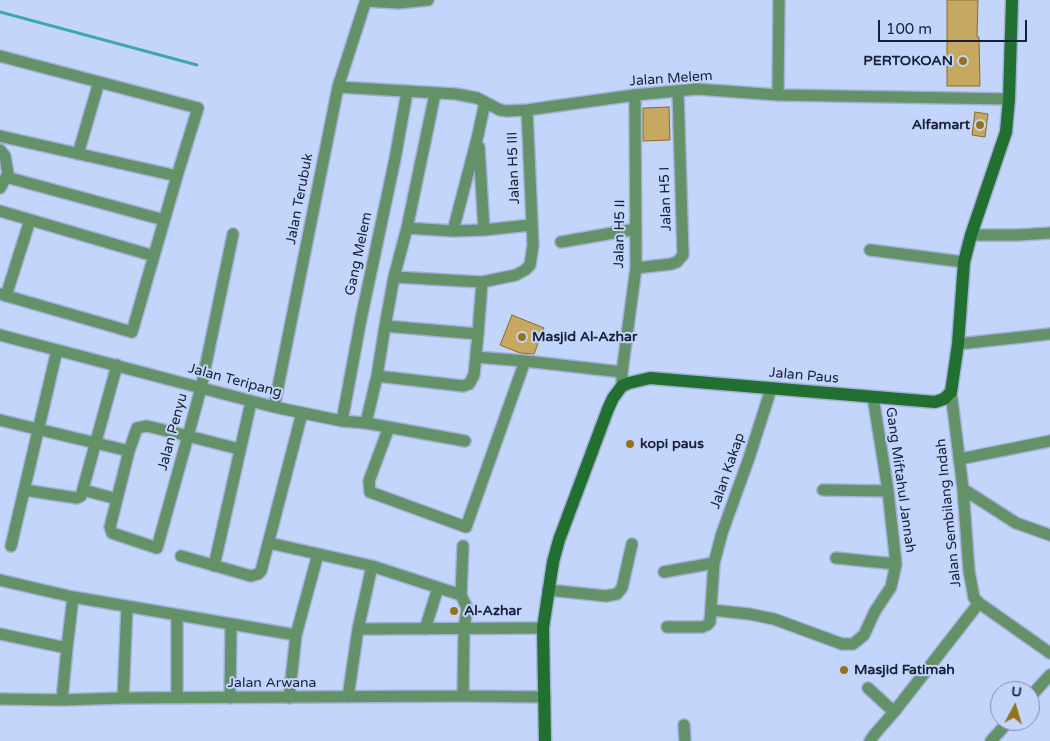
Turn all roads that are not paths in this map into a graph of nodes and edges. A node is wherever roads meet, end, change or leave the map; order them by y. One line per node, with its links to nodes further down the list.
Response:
1 (428, 0): 4 (street)
2 (779, 0): 12 (street)
3 (1012, 0): 13 (main road)
4 (366, 1): 7 (street, Jalan Terubuk)
5 (0, 56): 6 (street)
6 (99, 82): 19 (street); 20 (street)
7 (338, 87): 9 (street, Jalan Melem); 58 (street, Jalan Terubuk)
8 (678, 91): 11 (street, Jalan Melem); 12 (street, Jalan Melem); 37 (street, Jalan H5 I)
9 (407, 92): 10 (street, Jalan Melem); 61 (street, Gang Melem)
10 (435, 94): 14 (street, Jalan Melem); 26 (street)
11 (635, 95): 15 (street, Jalan Melem); 27 (street, Jalan H5 II)
12 (778, 95): 13 (street, Jalan Melem)
13 (1009, 98): 32 (main road)
14 (485, 102): 15 (street, Jalan Melem); 16 (street)
15 (527, 110): 25 (street, Jalan H5 III)
16 (478, 135): 28 (street); 29 (street)
17 (0, 136): 19 (street)
18 (0, 150): 21 (street)
19 (78, 154): 20 (street)
20 (176, 176): 24 (street)
21 (3, 182): 24 (street)
22 (0, 211): 23 (street)
23 (30, 220): 35 (street); 40 (street)
24 (164, 220): 35 (street)
25 (531, 224): 28 (street); 39 (street, Jalan H5 III)
26 (407, 228): 29 (street); 38 (street)
27 (636, 229): 33 (street); 37 (street, Jalan H5 II)
28 (484, 230): 29 (street)
29 (453, 231)
30 (1050, 233): 32 (street)
31 (233, 234): 53 (street, Jalan Penyu)
32 (970, 235): 36 (main road)
33 (561, 242)
34 (870, 250): 36 (street)
35 (154, 256): 40 (street)
36 (964, 262): 45 (main road)
37 (636, 268): 50 (street, Jalan H5 II)
38 (394, 277): 39 (street); 41 (street)
39 (482, 282): 42 (street)
40 (3, 295)
41 (385, 326): 42 (street); 51 (street)
42 (478, 334): 47 (street)
43 (1050, 334): 45 (street)
44 (0, 336): 46 (street, Jalan Teripang)
45 (958, 344): 55 (main road)
46 (57, 350): 49 (street, Jalan Teripang); 64 (street)
47 (476, 357): 48 (street); 51 (street)
48 (525, 361): 50 (street); 63 (street)
49 (117, 365): 53 (street, Jalan Teripang); 68 (street)
50 (622, 372): 52 (street, Jalan H5 II)
51 (377, 376): 62 (street)
52 (622, 386): 54 (main road, Jalan Paus); 93 (main road)
53 (201, 388): 57 (street, Jalan Teripang); 65 (street, Jalan Penyu)
54 (771, 389): 56 (main road, Jalan Paus); 86 (street, Jalan Kakap)
55 (951, 392): 56 (main road, Jalan Paus); 71 (street, Jalan Sembilang Indah)
56 (873, 397): 76 (street, Gang Miftahul Jannah)
57 (252, 402): 58 (street, Jalan Teripang); 88 (street)
58 (274, 407): 59 (street, Jalan Teripang)
59 (302, 413): 61 (street, Jalan Teripang); 79 (street)
60 (0, 420): 64 (street)
61 (342, 421): 62 (street, Jalan Teripang)
62 (366, 423): 63 (street, Jalan Teripang)
63 (389, 427): 66 (street, Jalan Teripang)
64 (38, 429): 68 (street); 73 (street)
65 (188, 436): 69 (street); 70 (street); 77 (street, Jalan Penyu)
66 (465, 441)
67 (1050, 442): 71 (street)
68 (96, 444): 70 (street); 74 (street)
69 (235, 448)
70 (129, 451): 77 (street)
71 (960, 459): 72 (street, Jalan Sembilang Indah)
72 (963, 489): 78 (street); 96 (street, Jalan Sembilang Indah)
73 (24, 490): 74 (street); 81 (street)
74 (83, 490): 77 (street)
75 (823, 490): 76 (street)
76 (888, 491): 87 (street, Gang Miftahul Jannah)
77 (117, 499)
78 (1050, 535)
79 (269, 543): 83 (street); 88 (street)
80 (632, 544): 93 (street)
81 (11, 546)
82 (463, 546): 94 (street)
83 (318, 554): 89 (street); 107 (street)
84 (181, 556): 88 (street)
85 (836, 558): 87 (street)
86 (714, 563): 90 (street); 98 (street, Jalan Kakap)
87 (896, 564): 98 (street, Gang Miftahul Jannah)
88 (214, 566)
89 (372, 566): 92 (street); 104 (street)
90 (664, 572)
91 (0, 580): 95 (street)
92 (438, 588): 94 (street); 105 (street)
93 (548, 590): 103 (main road)
94 (461, 596): 102 (street)
95 (73, 597): 97 (street); 108 (street)
96 (979, 603): 109 (street); 122 (street)
97 (127, 607): 99 (street); 116 (street)
98 (712, 610): 101 (street)
99 (177, 615): 100 (street); 117 (street)
100 (231, 625): 107 (street); 118 (street)
101 (667, 627)
102 (464, 628): 103 (street); 105 (street); 113 (street)
103 (543, 628): 115 (main road)
104 (358, 629): 105 (street); 114 (street)
105 (425, 629)
106 (0, 634): 108 (street)
107 (296, 635): 119 (street)
108 (68, 648): 121 (street)
109 (1050, 653)
110 (1050, 675): 111 (street)
111 (1040, 686)
112 (868, 688): 122 (street)
113 (464, 696): 114 (street, Jalan Arwana); 115 (street, Jalan Arwana)
114 (348, 697): 119 (street, Jalan Arwana)
115 (545, 697): 125 (main road)
116 (123, 698): 117 (street, Jalan Arwana); 121 (street, Jalan Arwana)
117 (177, 698): 118 (street, Jalan Arwana)
118 (230, 698): 119 (street, Jalan Arwana)
119 (289, 698)
120 (0, 699): 121 (street, Jalan Arwana)
121 (62, 700)
122 (894, 712): 127 (street)
123 (684, 725): 126 (street)
124 (1000, 731): 128 (street)
125 (545, 741)
126 (685, 741)
127 (870, 741)
128 (991, 741)

